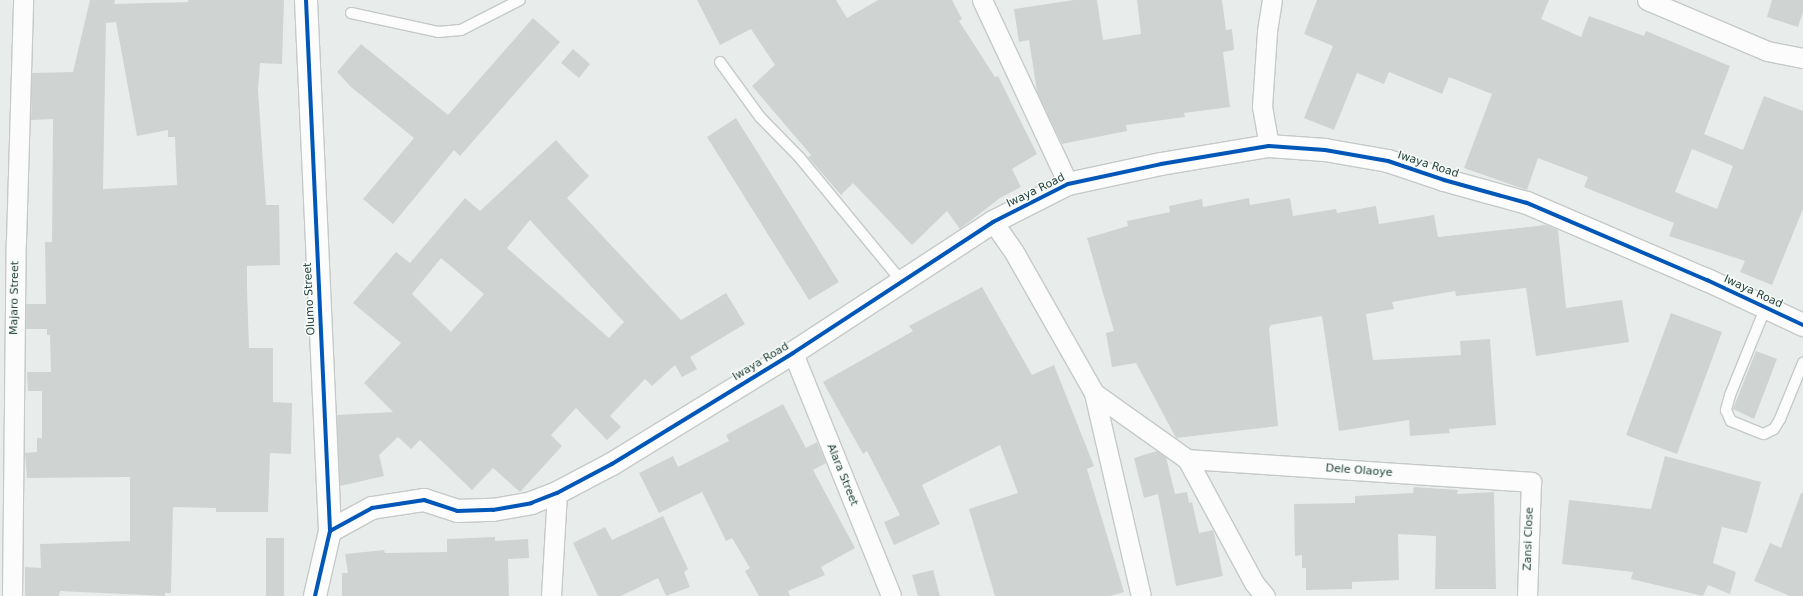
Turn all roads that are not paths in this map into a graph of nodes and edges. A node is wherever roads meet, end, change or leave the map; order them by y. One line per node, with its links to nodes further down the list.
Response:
1 (23, 0): 23 (street, Majaro Street)
2 (306, 0): 22 (street, Olumo Street)
3 (520, 0): 7 (lane)
4 (982, 0): 11 (street)
5 (1272, 0): 10 (street)
6 (1646, 0): 8 (street)
7 (351, 13)
8 (1803, 58)
9 (720, 62): 13 (lane)
10 (1270, 146): 11 (street, Iwaya Road); 14 (street, Iwaya Road)
11 (1068, 184): 12 (street, Iwaya Road)
12 (993, 222): 13 (street, Iwaya Road); 18 (street)
13 (903, 283): 16 (street, Iwaya Road)
14 (1765, 309): 15 (street, Iwaya Road); 17 (lane)
15 (1803, 325)
16 (793, 353): 21 (street, Iwaya Road); 26 (street, Alara Street)
17 (1803, 363)
18 (1094, 393): 19 (street); 27 (street)
19 (1186, 459): 20 (street, Dele Olaoye); 28 (street)
20 (1531, 482): 29 (street, Zansi Close)
21 (557, 493): 22 (street, Iwaya Road); 25 (street)
22 (330, 531): 24 (street, Olumo Street)
23 (12, 596)
24 (315, 596)
25 (551, 596)
26 (891, 596)
27 (1141, 596)
28 (1265, 596)
29 (1527, 596)

